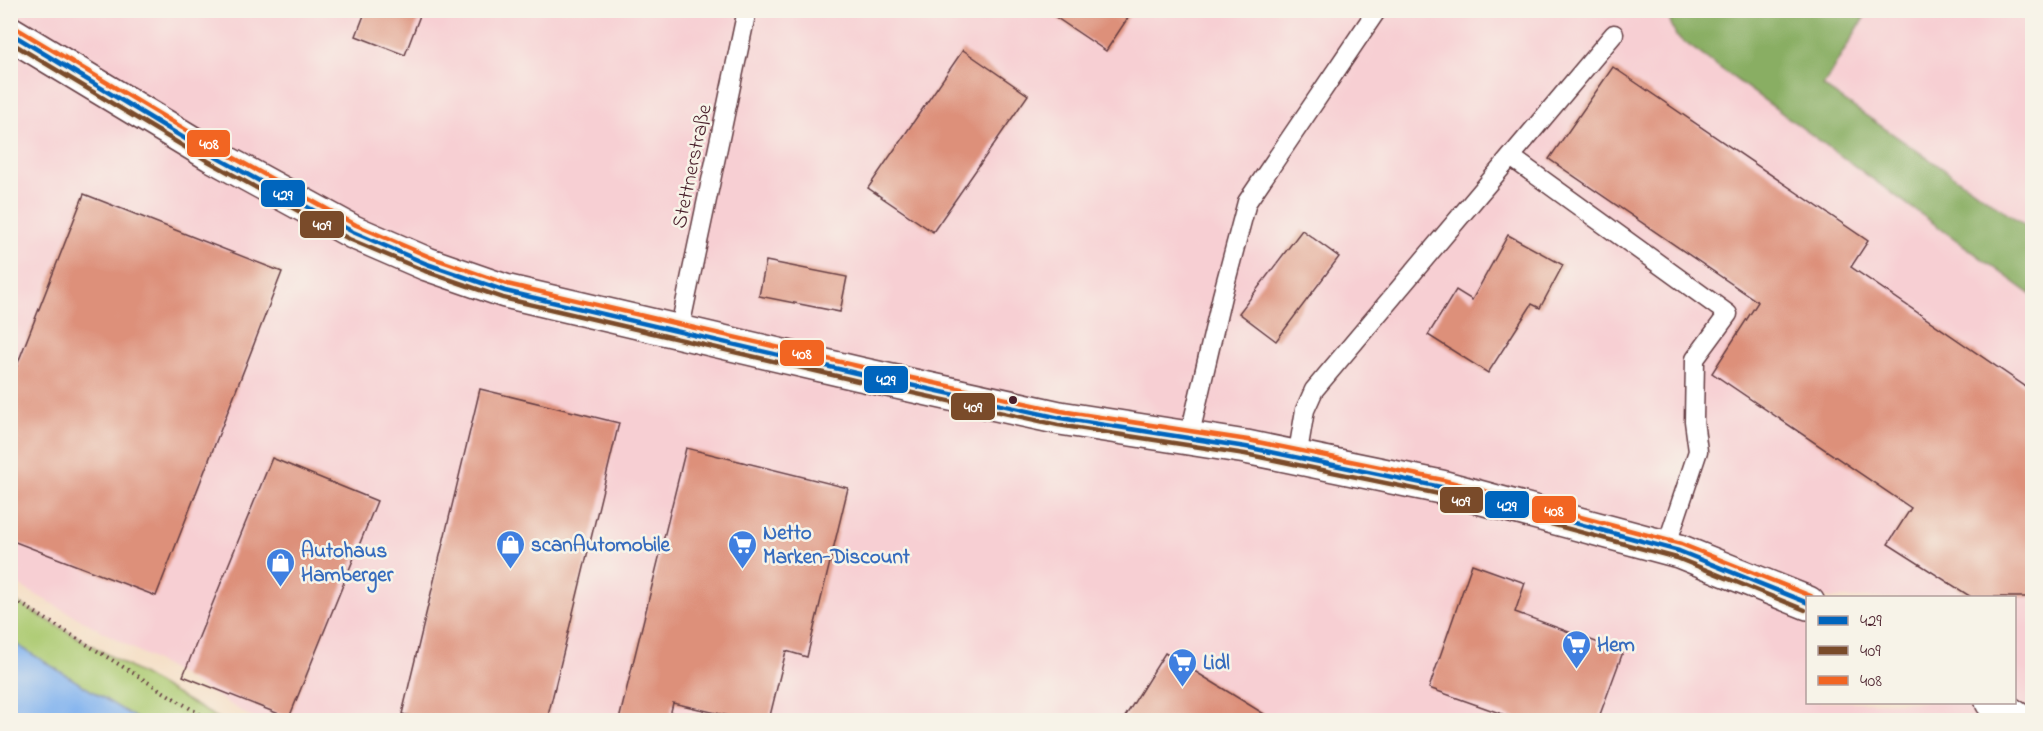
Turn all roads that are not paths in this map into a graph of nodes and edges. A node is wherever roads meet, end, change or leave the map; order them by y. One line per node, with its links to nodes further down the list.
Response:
1 (747, 10): 6 (lane, Stettnerstraße)
2 (1377, 10): 7 (lane)
3 (10, 33): 6 (street)
4 (1614, 34): 5 (lane)
5 (1511, 157): 8 (lane); 9 (lane)
6 (679, 332): 7 (street)
7 (1188, 438): 8 (street)
8 (1298, 458): 9 (street)
9 (1666, 547): 10 (street)
10 (1806, 602)
11 (1995, 704): 12 (street)
12 (2019, 720)

